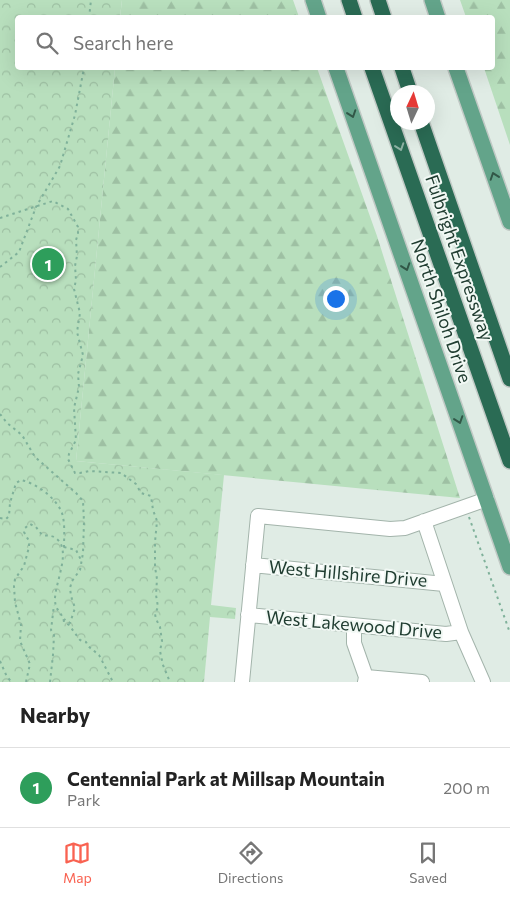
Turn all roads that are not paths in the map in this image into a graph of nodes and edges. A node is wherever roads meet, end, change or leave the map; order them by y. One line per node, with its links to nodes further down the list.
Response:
1 (313, 0): 5 (main road)
2 (349, 0): 6 (highway)
3 (378, 0): 7 (highway)
4 (432, 0): 8 (main road)
5 (318, 15)
6 (354, 15)
7 (383, 15)
8 (437, 15)
9 (337, 70): 18 (main road, North Shiloh Drive, one-way to 18)
10 (373, 70): 17 (highway, Fulbright Expressway, one-way to 17)
11 (403, 70): 13 (highway)
12 (457, 70): 15 (main road, one-way to 12)
13 (408, 85)
14 (424, 130): 16 (highway, Fulbright Expressway)
15 (510, 222)
16 (510, 379)
17 (510, 461)
18 (487, 499): 19 (lane); 21 (main road, North Shiloh Drive)
19 (424, 521): 20 (lane); 22 (lane)
20 (253, 565): 22 (lane, West Hillshire Drive); 23 (lane)
21 (510, 567)
22 (444, 584): 25 (lane)
23 (248, 616): 24 (lane, West Lakewood Drive); 27 (lane)
24 (354, 626): 25 (lane, West Lakewood Drive); 26 (lane)
25 (460, 632): 29 (lane)
26 (365, 679): 28 (lane)
27 (242, 682)
28 (422, 682)
29 (482, 682)

